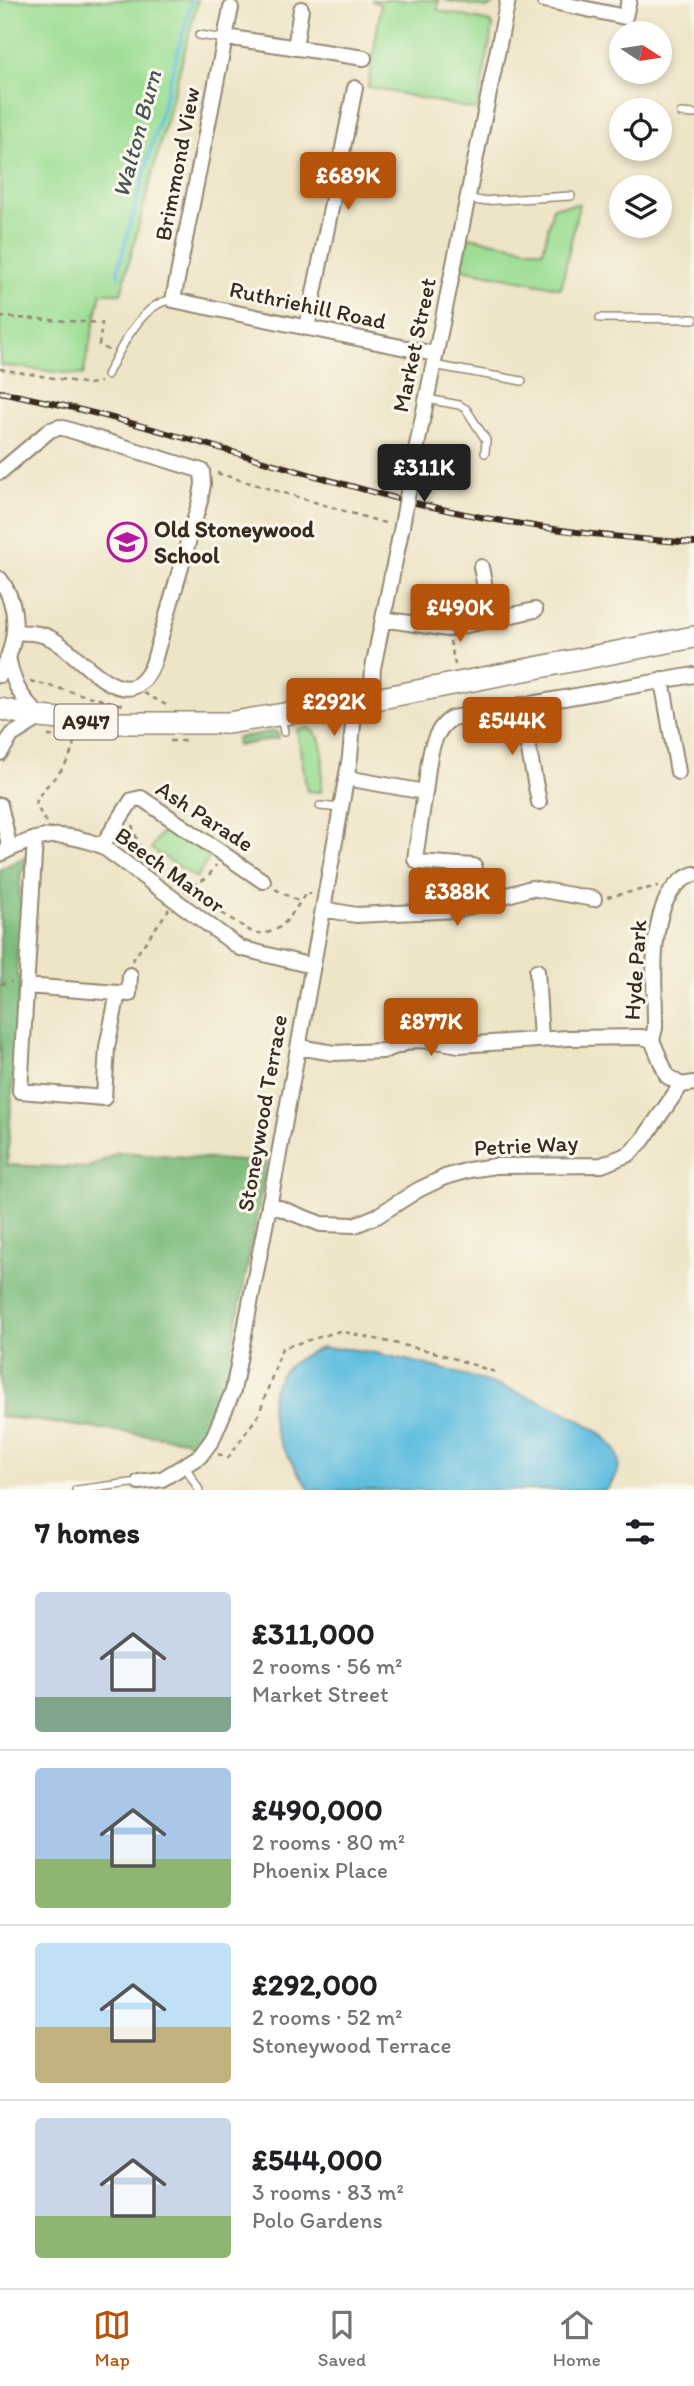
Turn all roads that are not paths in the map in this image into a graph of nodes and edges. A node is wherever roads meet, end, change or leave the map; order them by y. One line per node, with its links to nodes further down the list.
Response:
1 (508, 0): 14 (street, Market Street)
2 (544, 0): 3 (street)
3 (629, 0)
4 (231, 8): 7 (street, Brimmond View)
5 (302, 9): 8 (street)
6 (200, 35): 7 (lane)
7 (225, 38): 8 (street); 15 (street, Brimmond View)
8 (295, 48): 9 (street)
9 (364, 58)
10 (355, 89): 18 (street)
11 (681, 113): 12 (lane)
12 (694, 114)
13 (572, 196): 14 (lane)
14 (468, 198): 19 (street, Market Street)
15 (173, 300): 18 (street, Ruthriehill Road); 20 (lane)
16 (600, 318): 17 (lane)
17 (694, 319)
18 (307, 328): 19 (street, Ruthriehill Road)
19 (434, 360): 21 (lane); 22 (street, Market Street)
20 (107, 375)
21 (522, 381)
22 (426, 398): 23 (lane); 28 (street, Market Street, bridge)
23 (485, 453)
24 (0, 472): 30 (street)
25 (481, 567): 29 (street)
26 (0, 579): 30 (street)
27 (535, 610): 29 (street)
28 (383, 618): 29 (street); 35 (street, Market Street)
29 (491, 619)
30 (14, 632): 32 (street)
31 (694, 637): 35 (main road, A947)
32 (6, 675): 38 (street)
33 (694, 676): 34 (street)
34 (662, 680): 36 (street); 40 (street)
35 (363, 702): 38 (main road, A947); 41 (street, Stoneywood Terrace)
36 (520, 705): 42 (street); 43 (street)
37 (0, 709): 38 (main road, A947)
38 (40, 726): 39 (street)
39 (0, 753)
40 (678, 772)
41 (346, 778): 42 (street); 46 (street, Stoneywood Terrace)
42 (425, 792): 50 (street)
43 (539, 802)
44 (0, 805): 49 (street)
45 (320, 806): 46 (lane)
46 (341, 808): 54 (street, Stoneywood Terrace)
47 (43, 837): 48 (street, Beech Manor); 49 (street, Beech Manor); 58 (street)
48 (102, 846): 52 (street, Ash Parade); 55 (street, Beech Manor)
49 (5, 851)
50 (474, 866)
51 (688, 878): 61 (street, Hyde Park)
52 (263, 881)
53 (594, 899): 54 (street)
54 (324, 903): 55 (street, Stoneywood Terrace)
55 (312, 966): 62 (street, Stoneywood Terrace)
56 (537, 971): 60 (street)
57 (131, 975): 59 (street)
58 (26, 986): 59 (street); 59 (street)
59 (118, 993)
60 (541, 1040): 61 (street); 62 (street)
61 (652, 1040): 63 (street)
62 (298, 1047): 64 (street, Stoneywood Terrace)
63 (688, 1084): 64 (street, Petrie Way)
64 (270, 1204): 65 (street, Stoneywood Terrace)
65 (186, 1466): 66 (street, Stoneywood Terrace); 68 (lane)
66 (139, 1482): 67 (lane)
67 (76, 1490)
68 (199, 1490)

